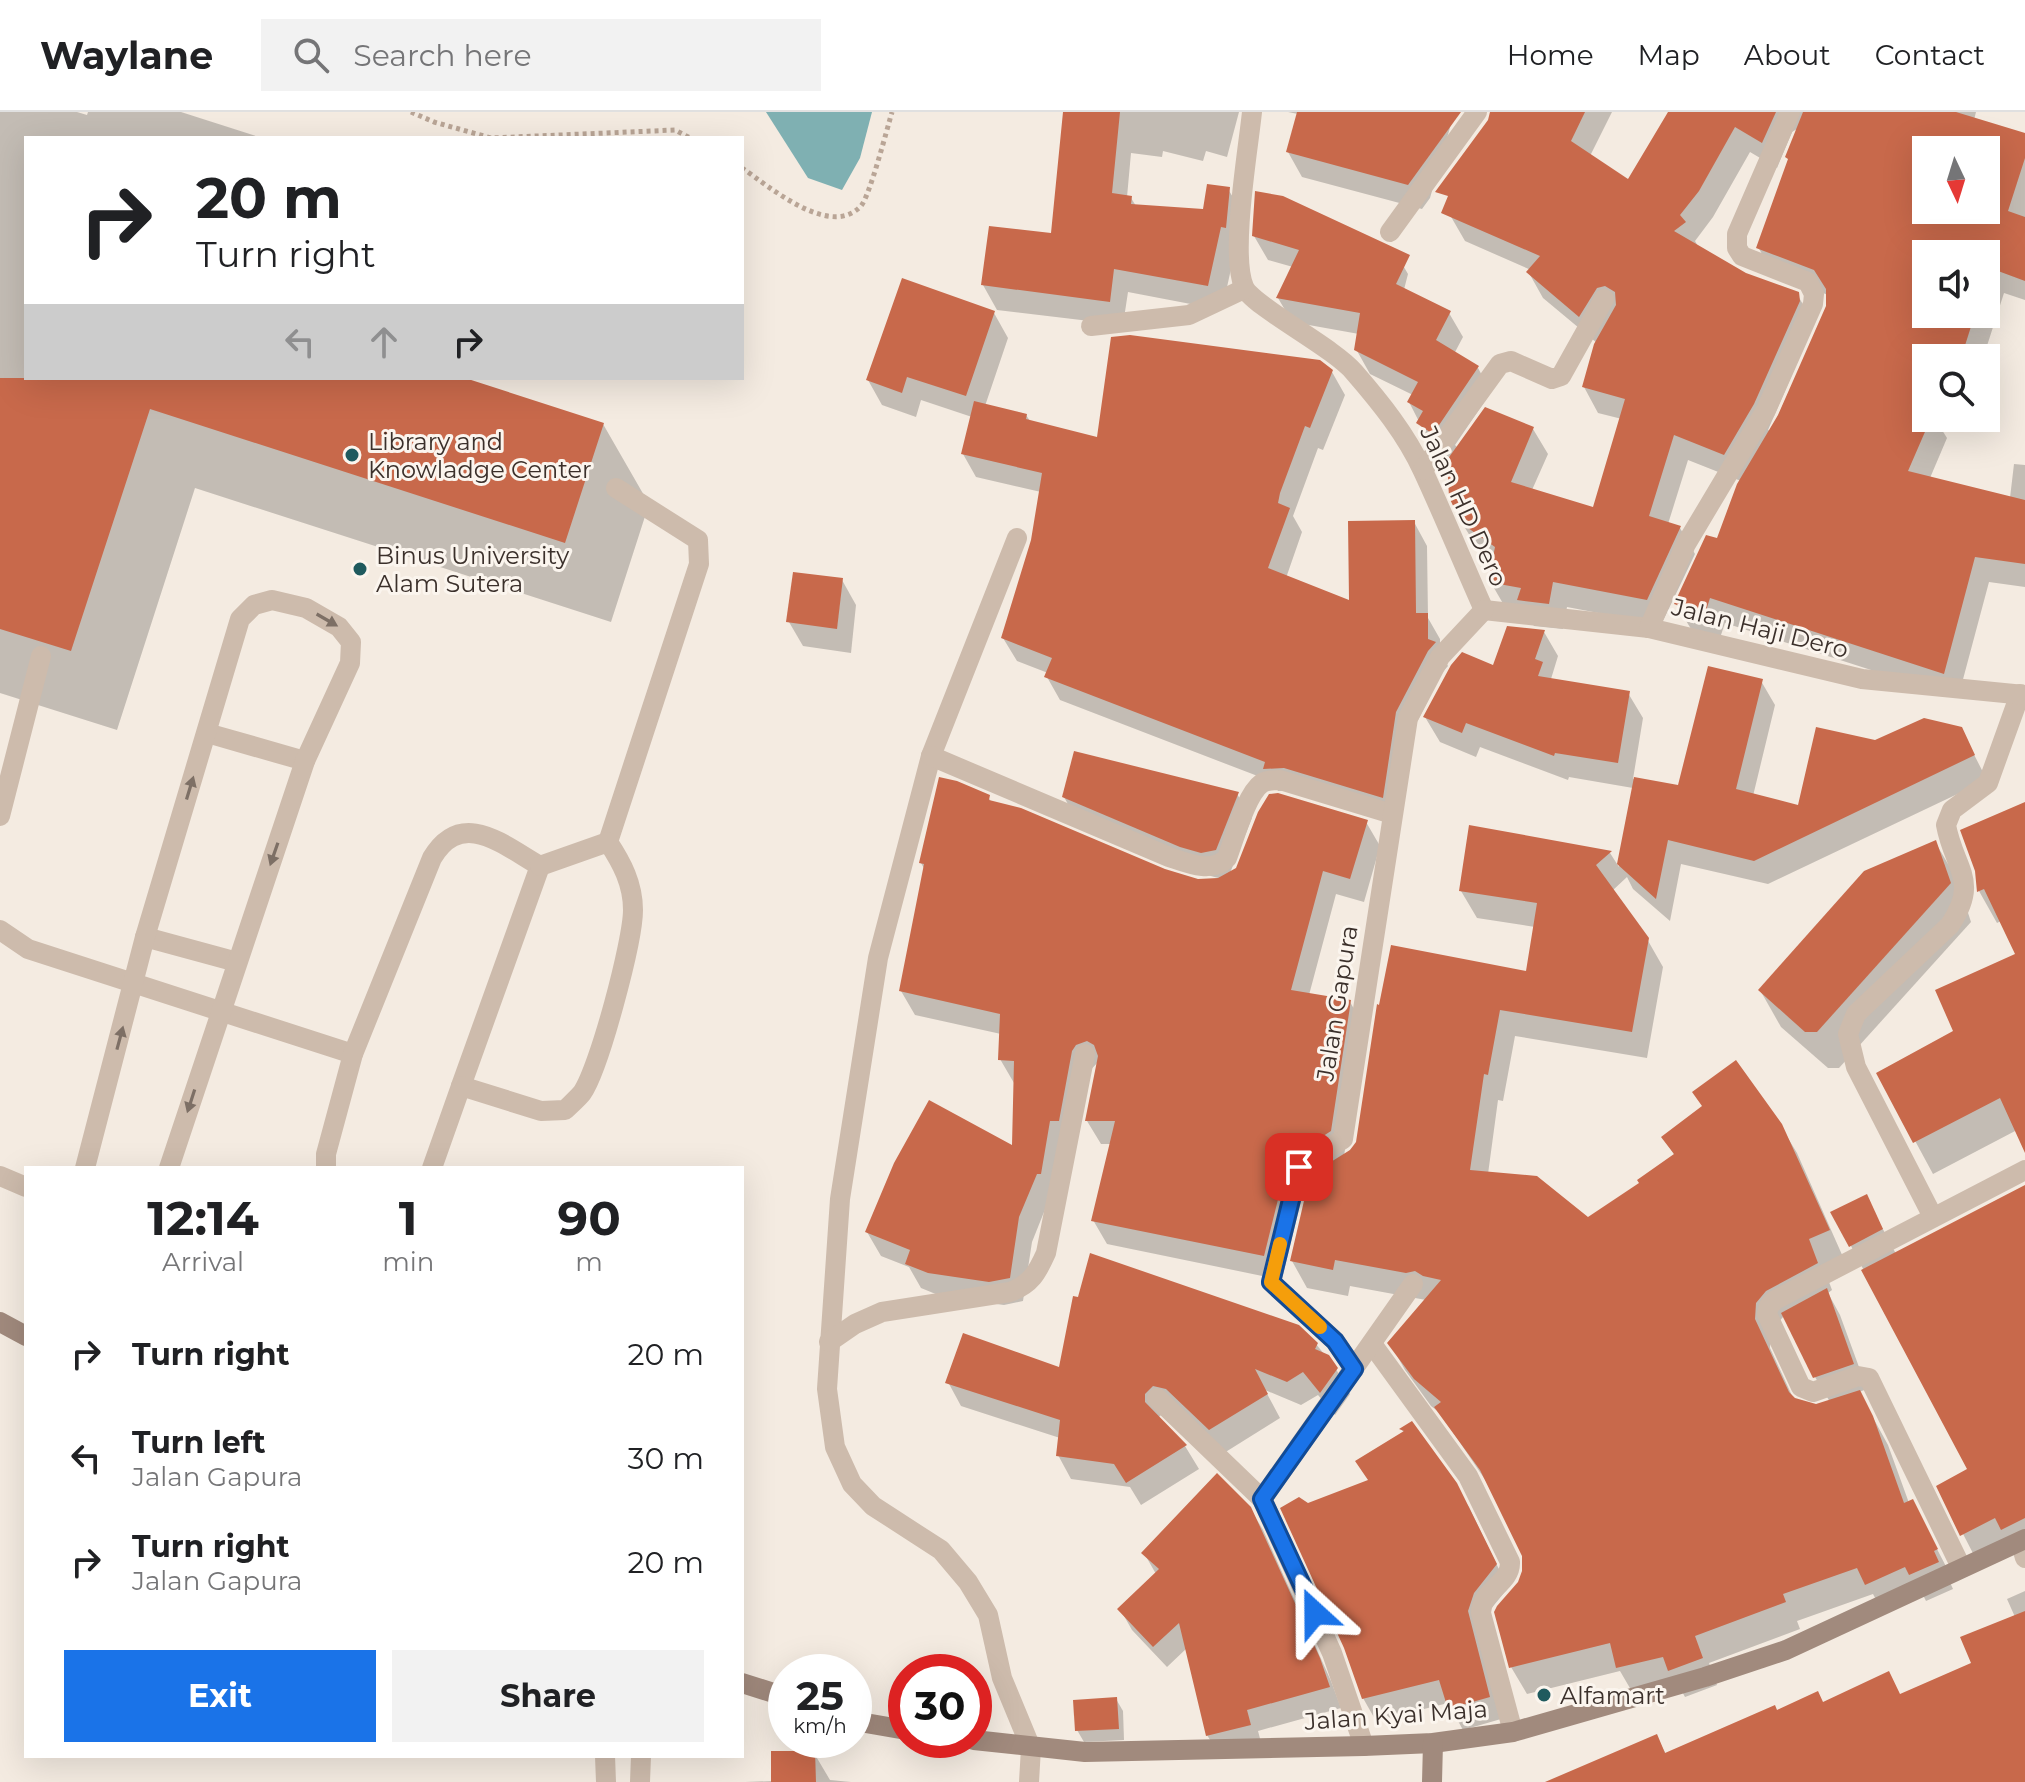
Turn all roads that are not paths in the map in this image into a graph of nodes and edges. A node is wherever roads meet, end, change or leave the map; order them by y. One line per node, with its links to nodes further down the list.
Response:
1 (1252, 112): 5 (street)
2 (1477, 112): 4 (street)
3 (1790, 112): 12 (street)
4 (1390, 232)
5 (1244, 289): 7 (street); 8 (street, Jalan HD Dero)
6 (1604, 299): 8 (street)
7 (1091, 326)
8 (1423, 470): 11 (street, Jalan HD Dero)
9 (616, 488): 20 (street)
10 (1017, 538): 16 (street)
11 (1484, 610): 12 (street, Jalan Haji Dero); 18 (street, Jalan Gapura)
12 (1649, 628): 14 (street, Jalan Haji Dero)
13 (41, 656): 19 (street)
14 (2022, 695): 37 (street)
15 (207, 733): 17 (street); 17 (street, one-way to 17); 23 (street, one-way to 15)
16 (931, 756): 18 (street); 41 (street)
17 (305, 761): 24 (street, one-way to 24)
18 (1392, 814): 43 (street, Jalan Gapura)
19 (0, 816)
20 (608, 842): 21 (street); 29 (street)
21 (540, 866): 27 (street); 29 (street)
22 (0, 930): 25 (street)
23 (145, 937): 24 (street); 25 (street)
24 (237, 962): 26 (street)
25 (134, 984): 26 (street); 30 (street, one-way to 25)
26 (221, 1011): 27 (street); 31 (street, one-way to 31)
27 (353, 1054): 32 (street)
28 (1085, 1054): 41 (street)
29 (461, 1086): 33 (street)
30 (86, 1166)
31 (170, 1166)
32 (326, 1166)
33 (433, 1166)
34 (2025, 1170): 37 (street)
35 (0, 1176): 36 (street)
36 (24, 1186)
37 (1933, 1217): 47 (street)
38 (1413, 1284): 42 (street)
39 (0, 1322): 40 (main road)
40 (24, 1335)
41 (829, 1342): 54 (street)
42 (1372, 1344): 43 (street); 50 (street)
43 (1354, 1369): 45 (street)
44 (1157, 1398): 45 (street)
45 (1262, 1499): 53 (street)
46 (2023, 1546): 47 (main road, Jalan Kyai Maja)
47 (1961, 1567): 50 (main road, Jalan Kyai Maja)
48 (745, 1684): 49 (main road)
49 (768, 1691)
50 (1513, 1732): 52 (main road, Jalan Kyai Maja)
51 (992, 1743): 54 (main road, Jalan Kyai Maja)
52 (1433, 1743): 53 (main road, Jalan Kyai Maja); 60 (main road)
53 (1364, 1746): 54 (main road, Jalan Kyai Maja)
54 (1031, 1748): 59 (street)
55 (605, 1758): 57 (street)
56 (641, 1758): 58 (street)
57 (606, 1782)
58 (640, 1782)
59 (1029, 1782)
60 (1432, 1782)

